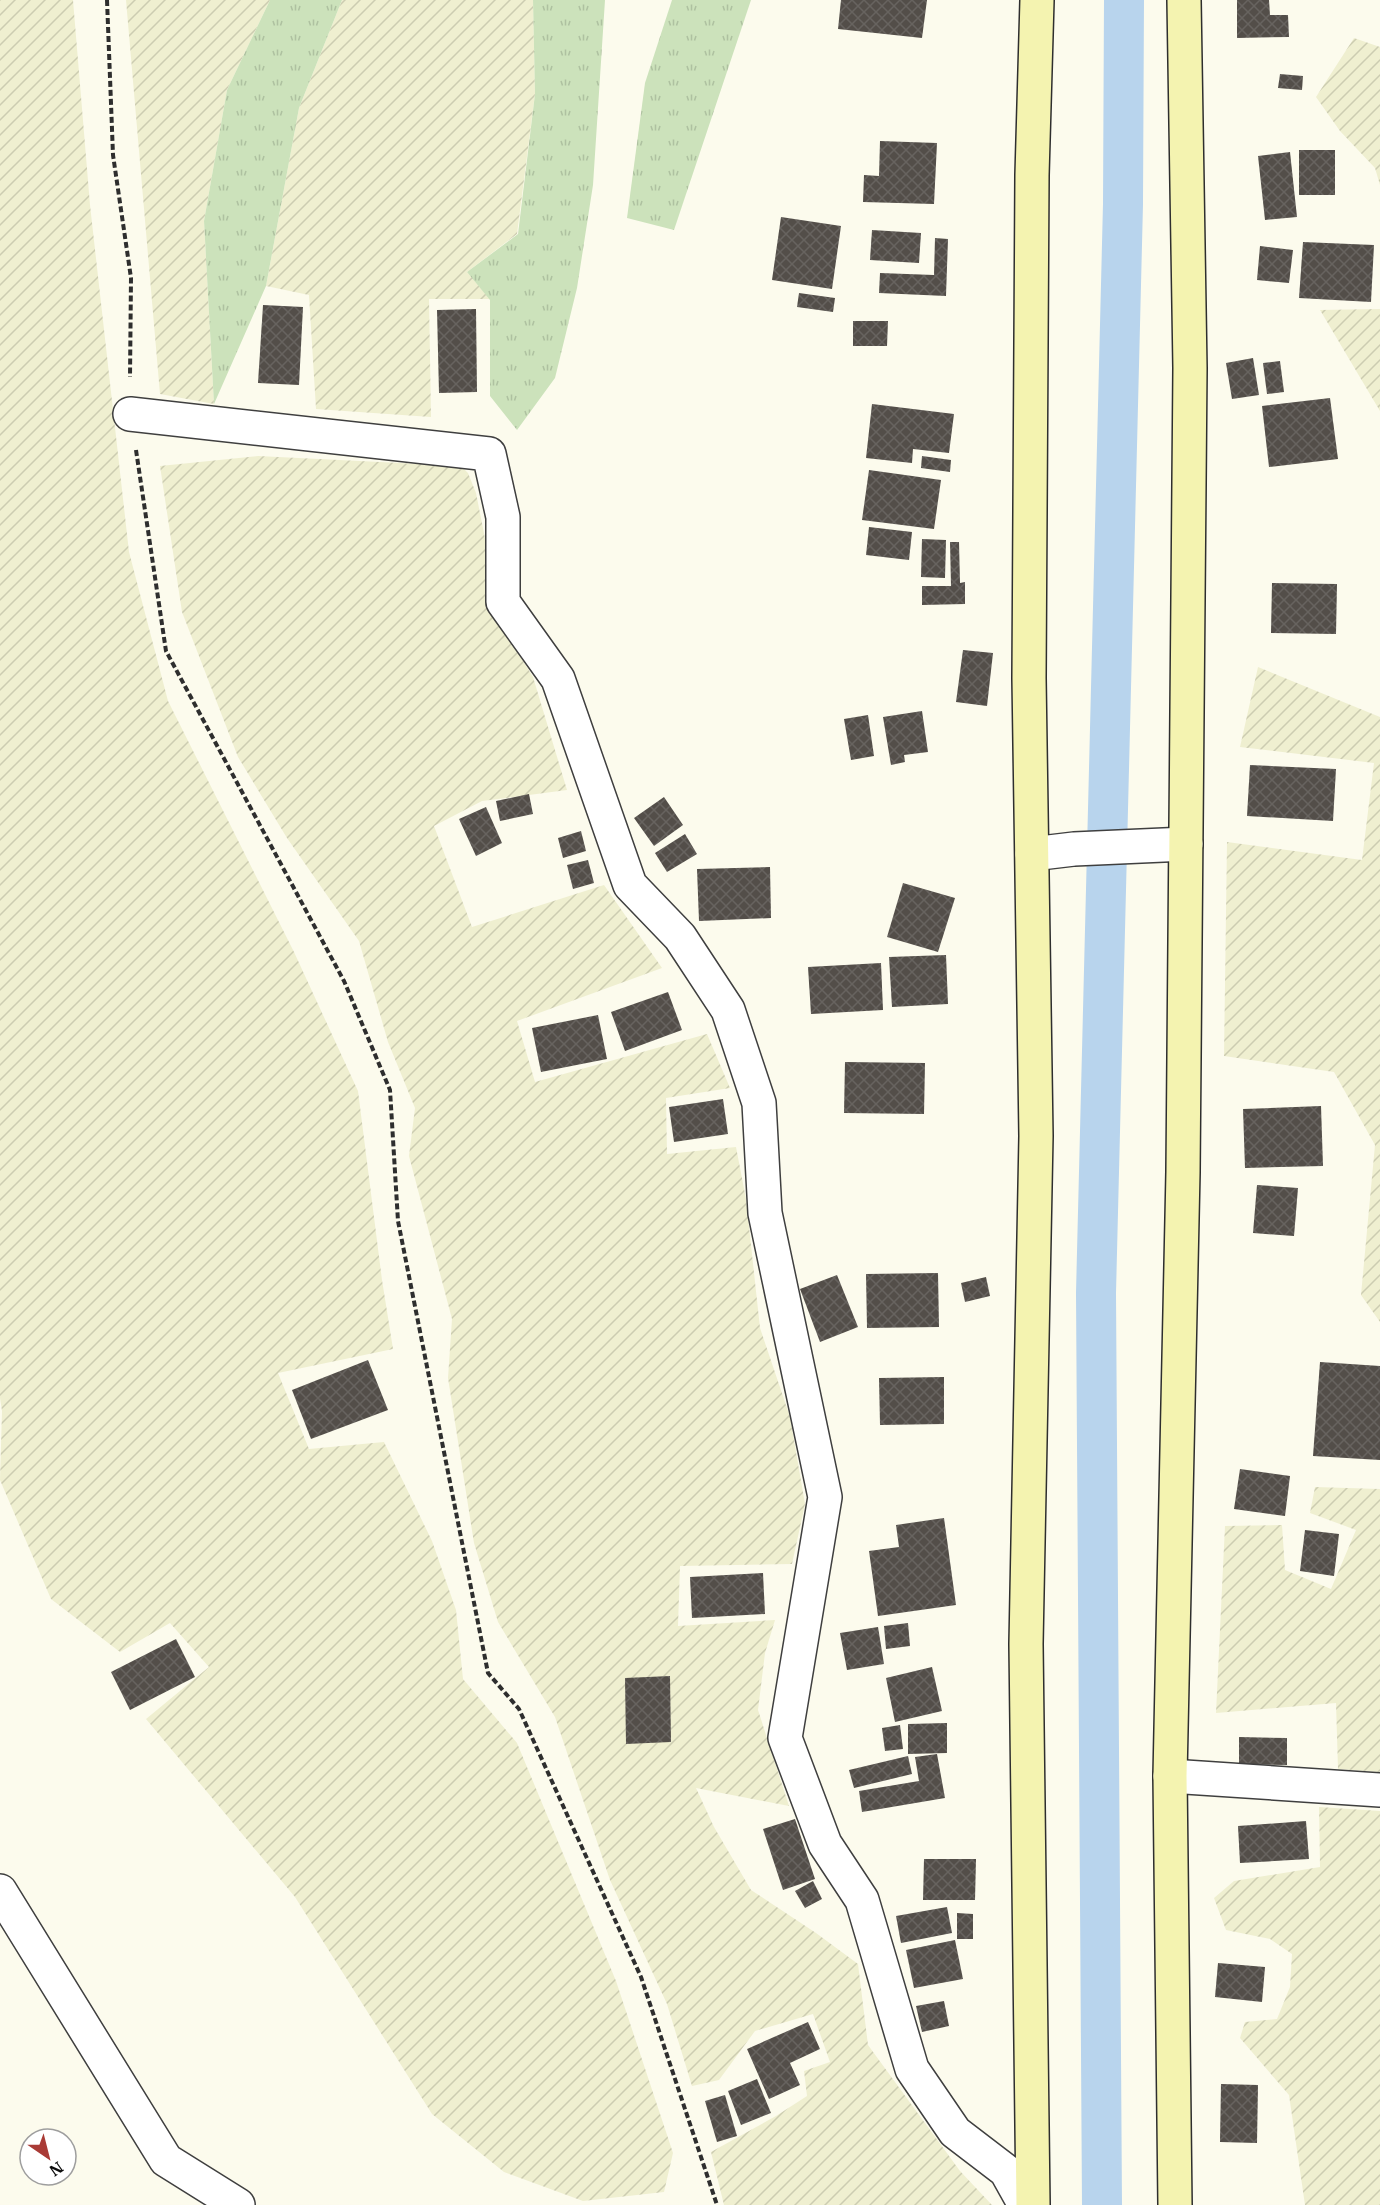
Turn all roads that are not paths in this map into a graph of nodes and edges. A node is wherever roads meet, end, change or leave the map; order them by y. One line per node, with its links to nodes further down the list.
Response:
1 (1037, 0): 5 (main road)
2 (1184, 0): 4 (main road)
3 (130, 414): 10 (street)
4 (1186, 844): 5 (street); 6 (main road)
5 (1032, 854): 11 (main road)
6 (1170, 1776): 7 (street); 12 (main road)
7 (1380, 1790)
8 (0, 1891): 9 (street)
9 (238, 2205)
10 (1025, 2205)
11 (1033, 2205)
12 (1175, 2205)

